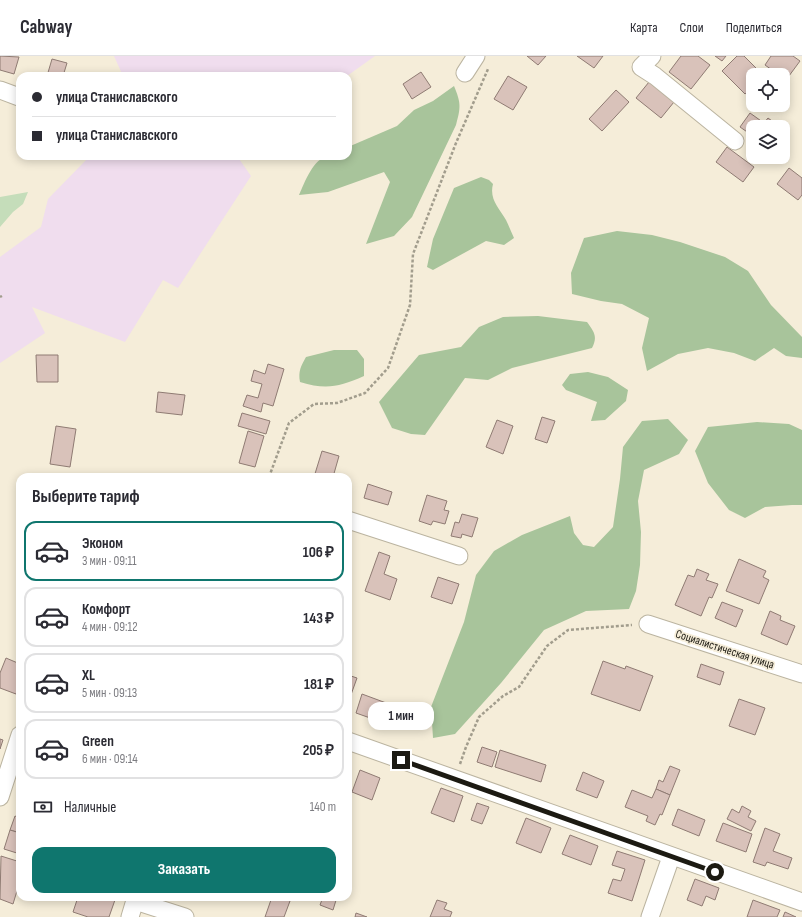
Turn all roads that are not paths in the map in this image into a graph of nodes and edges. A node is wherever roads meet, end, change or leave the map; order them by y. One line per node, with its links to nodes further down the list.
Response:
1 (476, 56): 3 (street)
2 (652, 56): 6 (street)
3 (465, 74)
4 (0, 90): 5 (street)
5 (16, 96)
6 (734, 141)
7 (352, 521): 8 (street)
8 (459, 556)
9 (648, 624): 10 (street, Социалистическая улица)
10 (802, 674)
11 (352, 742): 14 (street)
12 (16, 747): 13 (street)
13 (0, 797)
14 (671, 857): 17 (street); 20 (street)
15 (134, 901): 18 (street)
16 (141, 901): 19 (street)
17 (802, 902)
18 (130, 917)
19 (185, 917)
20 (650, 917)

